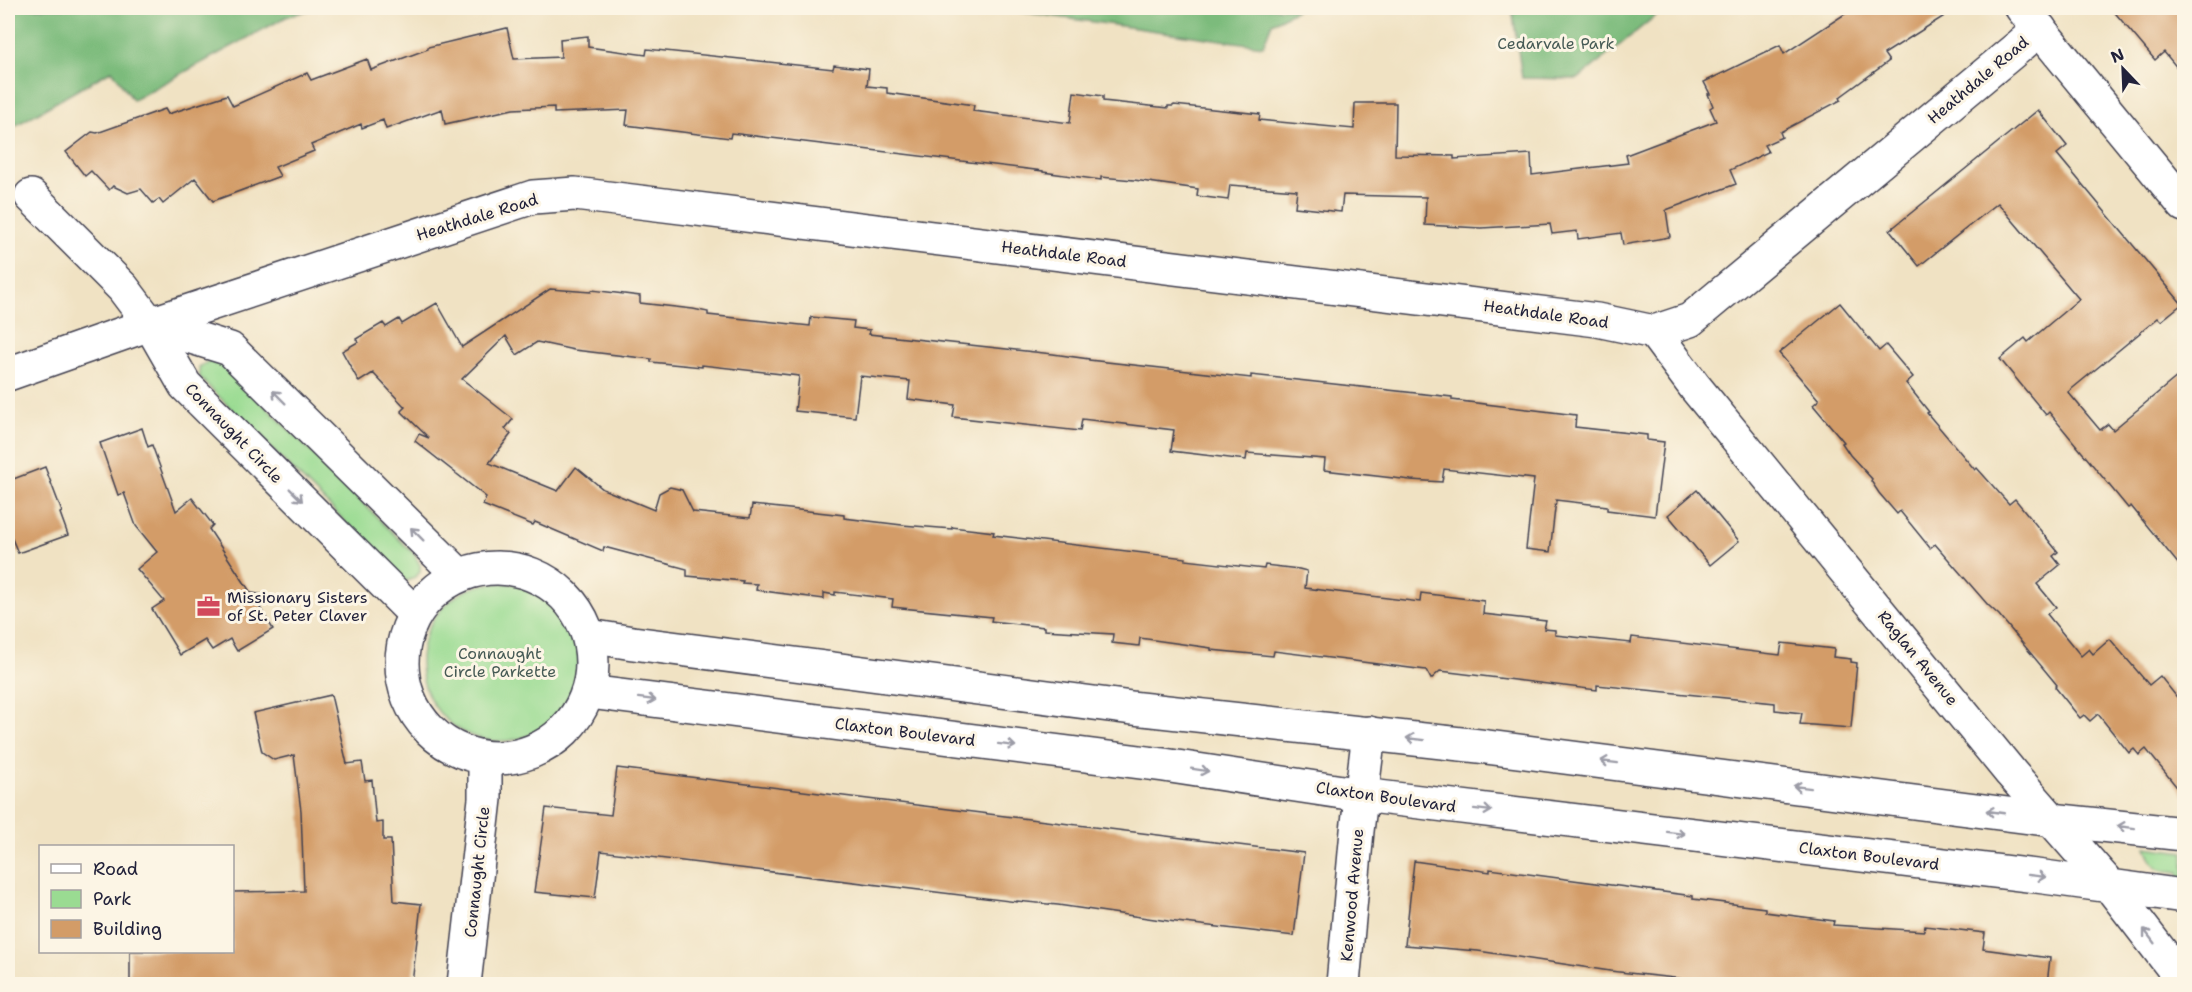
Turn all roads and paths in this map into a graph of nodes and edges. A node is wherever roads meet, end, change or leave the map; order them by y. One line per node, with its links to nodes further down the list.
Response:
1 (2031, 18): 3 (street); 5 (street, Heathdale Road)
2 (31, 196): 4 (street, Connaught Circle)
3 (2184, 205)
4 (150, 324): 5 (street, Heathdale Road); 6 (street, Heathdale Road); 7 (street, one-way to 4); 8 (street, Connaught Circle, one-way to 8)
5 (1654, 332): 14 (street, Raglan Avenue)
6 (8, 374)
7 (459, 575): 8 (street); 9 (street)
8 (415, 614): 12 (street)
9 (589, 636): 10 (street); 11 (street)
10 (588, 692): 12 (street); 13 (street, Claxton Boulevard, one-way to 13)
11 (1369, 733): 13 (street, Kenwood Avenue); 14 (street, one-way to 11)
12 (485, 758): 19 (street, Connaught Circle)
13 (1362, 795): 16 (street, Claxton Boulevard, one-way to 16); 20 (street, Kenwood Avenue)
14 (2053, 820): 15 (street, one-way to 14); 16 (street, Raglan Avenue)
15 (2184, 834)
16 (2110, 886): 17 (street, Claxton Boulevard); 18 (street, Raglan Avenue, one-way to 16)
17 (2184, 896)
18 (2184, 982)
19 (464, 984)
20 (1343, 984)

